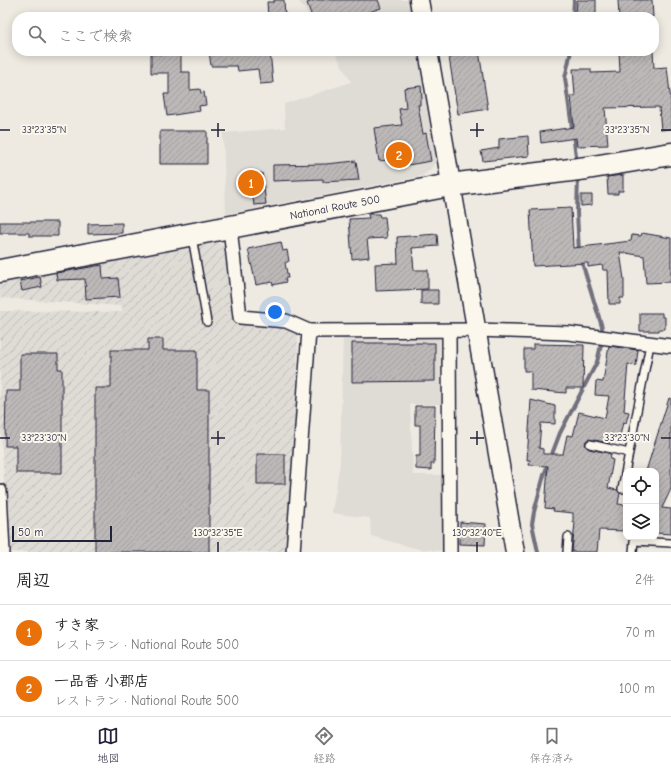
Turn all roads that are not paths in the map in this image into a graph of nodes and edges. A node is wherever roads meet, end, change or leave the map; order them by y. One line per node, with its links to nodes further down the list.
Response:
1 (419, 0): 2 (street)
2 (421, 12)
3 (429, 56): 5 (street)
4 (671, 154): 5 (highway, National Route 500)
5 (450, 185): 6 (highway, National Route 500); 11 (street)
6 (230, 228): 7 (highway, National Route 500); 12 (street)
7 (191, 235): 8 (highway, National Route 500); 9 (lane)
8 (0, 271)
9 (207, 322)
10 (449, 330): 11 (street); 12 (street); 23 (street)
11 (477, 330): 13 (street); 24 (street)
12 (309, 331): 22 (street)
13 (650, 344): 14 (street); 16 (lane)
14 (671, 346)
15 (590, 444): 16 (lane)
16 (629, 453): 17 (lane)
17 (622, 489)
18 (0, 491): 21 (street)
19 (568, 537): 25 (lane)
20 (671, 543): 26 (lane)
21 (3, 552)
22 (293, 552)
23 (450, 552)
24 (514, 552)
25 (566, 552)
26 (633, 552)

